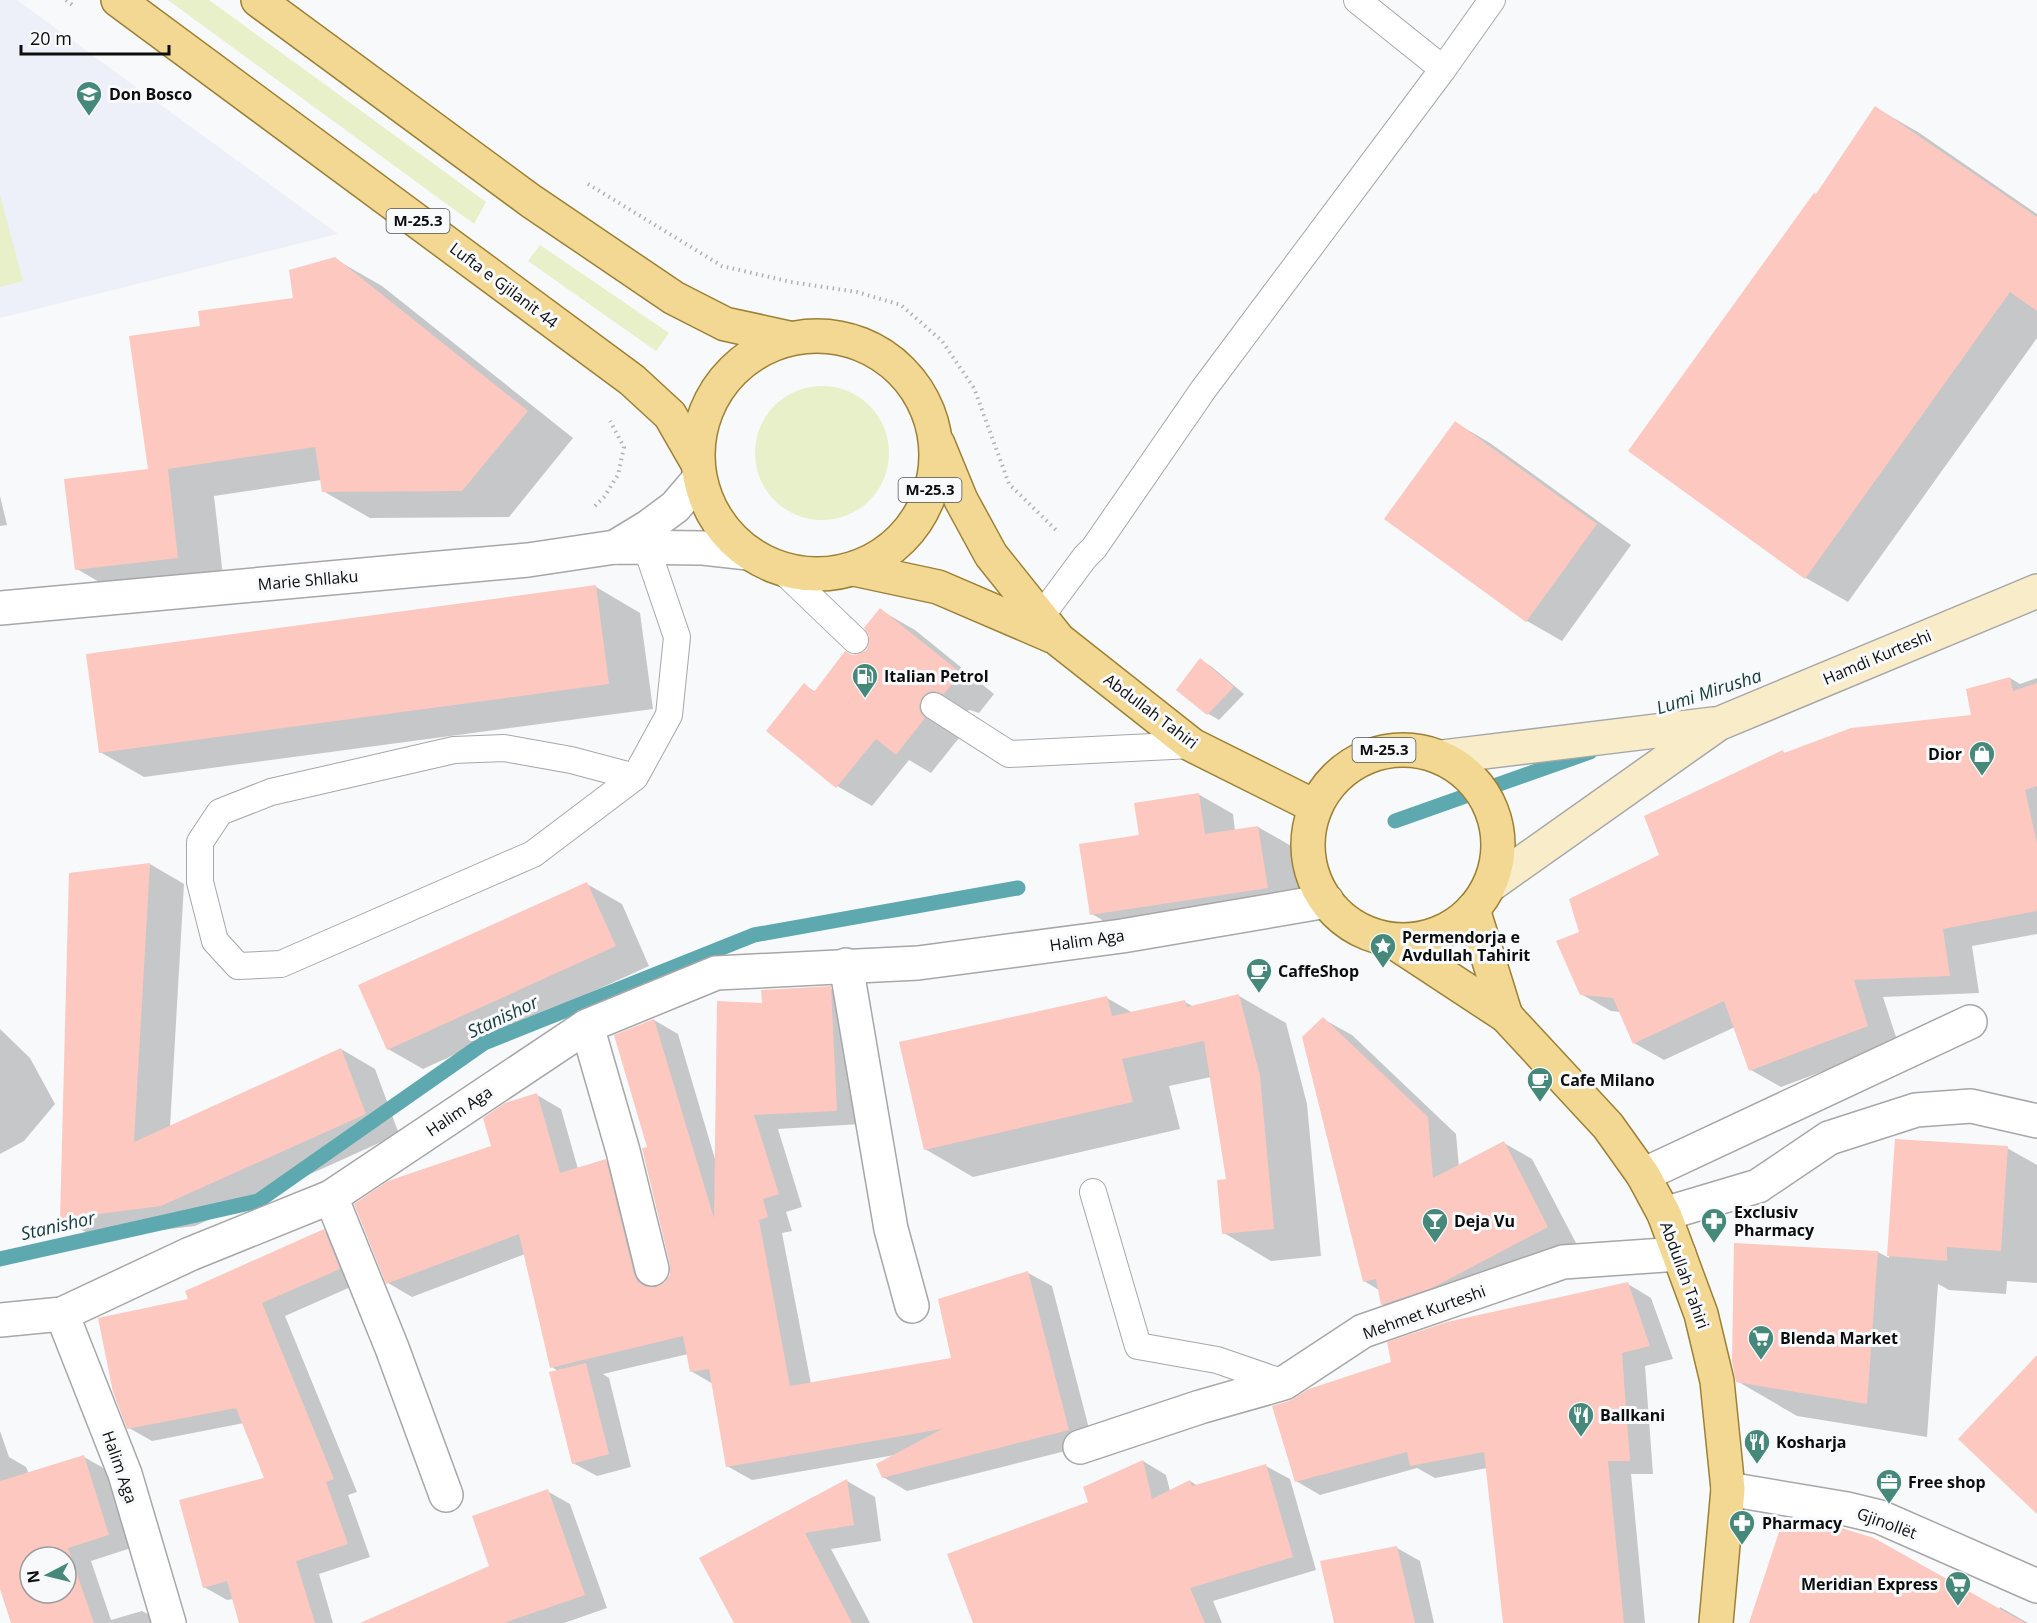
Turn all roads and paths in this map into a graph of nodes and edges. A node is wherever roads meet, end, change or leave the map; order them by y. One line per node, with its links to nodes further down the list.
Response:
1 (66, 0): 6 (path)
2 (118, 0): 12 (main road, Lufta e Gjilanit 44 / M-25.3)
3 (258, 0): 9 (main road, M-25.3)
4 (1357, 0): 7 (lane)
5 (1492, 0): 7 (lane)
6 (76, 7)
7 (1443, 69): 16 (lane)
8 (587, 184): 16 (path)
9 (789, 338): 11 (main road, M-25.3); 12 (main road, M-25.3)
10 (603, 416): 13 (path)
11 (935, 437): 17 (main road, M-25.3); 21 (main road, Abdullah Tahiri / M-25.3)
12 (698, 470): 14 (street, Marie Shllaku); 15 (main road, M-25.3)
13 (592, 509)
14 (630, 547): 15 (street, Marie Shllaku); 20 (street, Marie Shllaku); 27 (lane)
15 (748, 553): 18 (main road, M-25.3)
16 (1084, 557): 21 (lane)
17 (854, 569): 18 (main road, M-25.3); 21 (main road, Abdullah Tahiri / M-25.3)
18 (782, 570): 22 (lane)
19 (2037, 591): 24 (main road, Hamdi Kurteshi)
20 (0, 608)
21 (1044, 628): 25 (main road, Abdullah Tahiri / M-25.3)
22 (855, 639)
23 (934, 706): 25 (lane)
24 (1718, 724): 26 (main road, Hamdi Kurteshi); 29 (main road, Hamdi Kurteshi)
25 (1192, 745): 28 (main road, Abdullah Tahiri / M-25.3)
26 (1442, 757): 28 (main road, M-25.3); 29 (main road, M-25.3)
27 (635, 777): 27 (lane)
28 (1314, 806): 30 (main road, M-25.3)
29 (1481, 898): 31 (main road, M-25.3); 33 (main road, Abdullah Tahiri / M-25.3)
30 (1327, 901): 31 (main road, M-25.3); 32 (street, Halim Aga)
31 (1392, 941): 33 (main road, Abdullah Tahiri / M-25.3)
32 (846, 965): 35 (street, Halim Aga); 43 (street)
33 (1506, 1016): 37 (main road, Abdullah Tahiri / M-25.3)
34 (1970, 1022): 37 (street)
35 (588, 1026): 39 (street, Halim Aga); 42 (street)
36 (2037, 1121): 40 (street)
37 (1643, 1175): 40 (main road, Abdullah Tahiri / M-25.3)
38 (1093, 1192): 46 (lane)
39 (331, 1197): 44 (street, Halim Aga); 49 (street)
40 (1664, 1214): 41 (main road, Abdullah Tahiri / M-25.3)
41 (1679, 1254): 46 (street, Mehmet Kurteshi); 48 (main road, Abdullah Tahiri / M-25.3)
42 (652, 1269)
43 (912, 1306)
44 (62, 1314): 45 (street, Halim Aga); 51 (street, Halim Aga)
45 (0, 1320)
46 (1284, 1383): 47 (street, Mehmet Kurteshi)
47 (1080, 1447)
48 (1728, 1489): 50 (street, Gjinollët); 52 (main road, Abdullah Tahiri / M-25.3)
49 (446, 1495)
50 (2037, 1586)
51 (168, 1623)
52 (1716, 1623)

